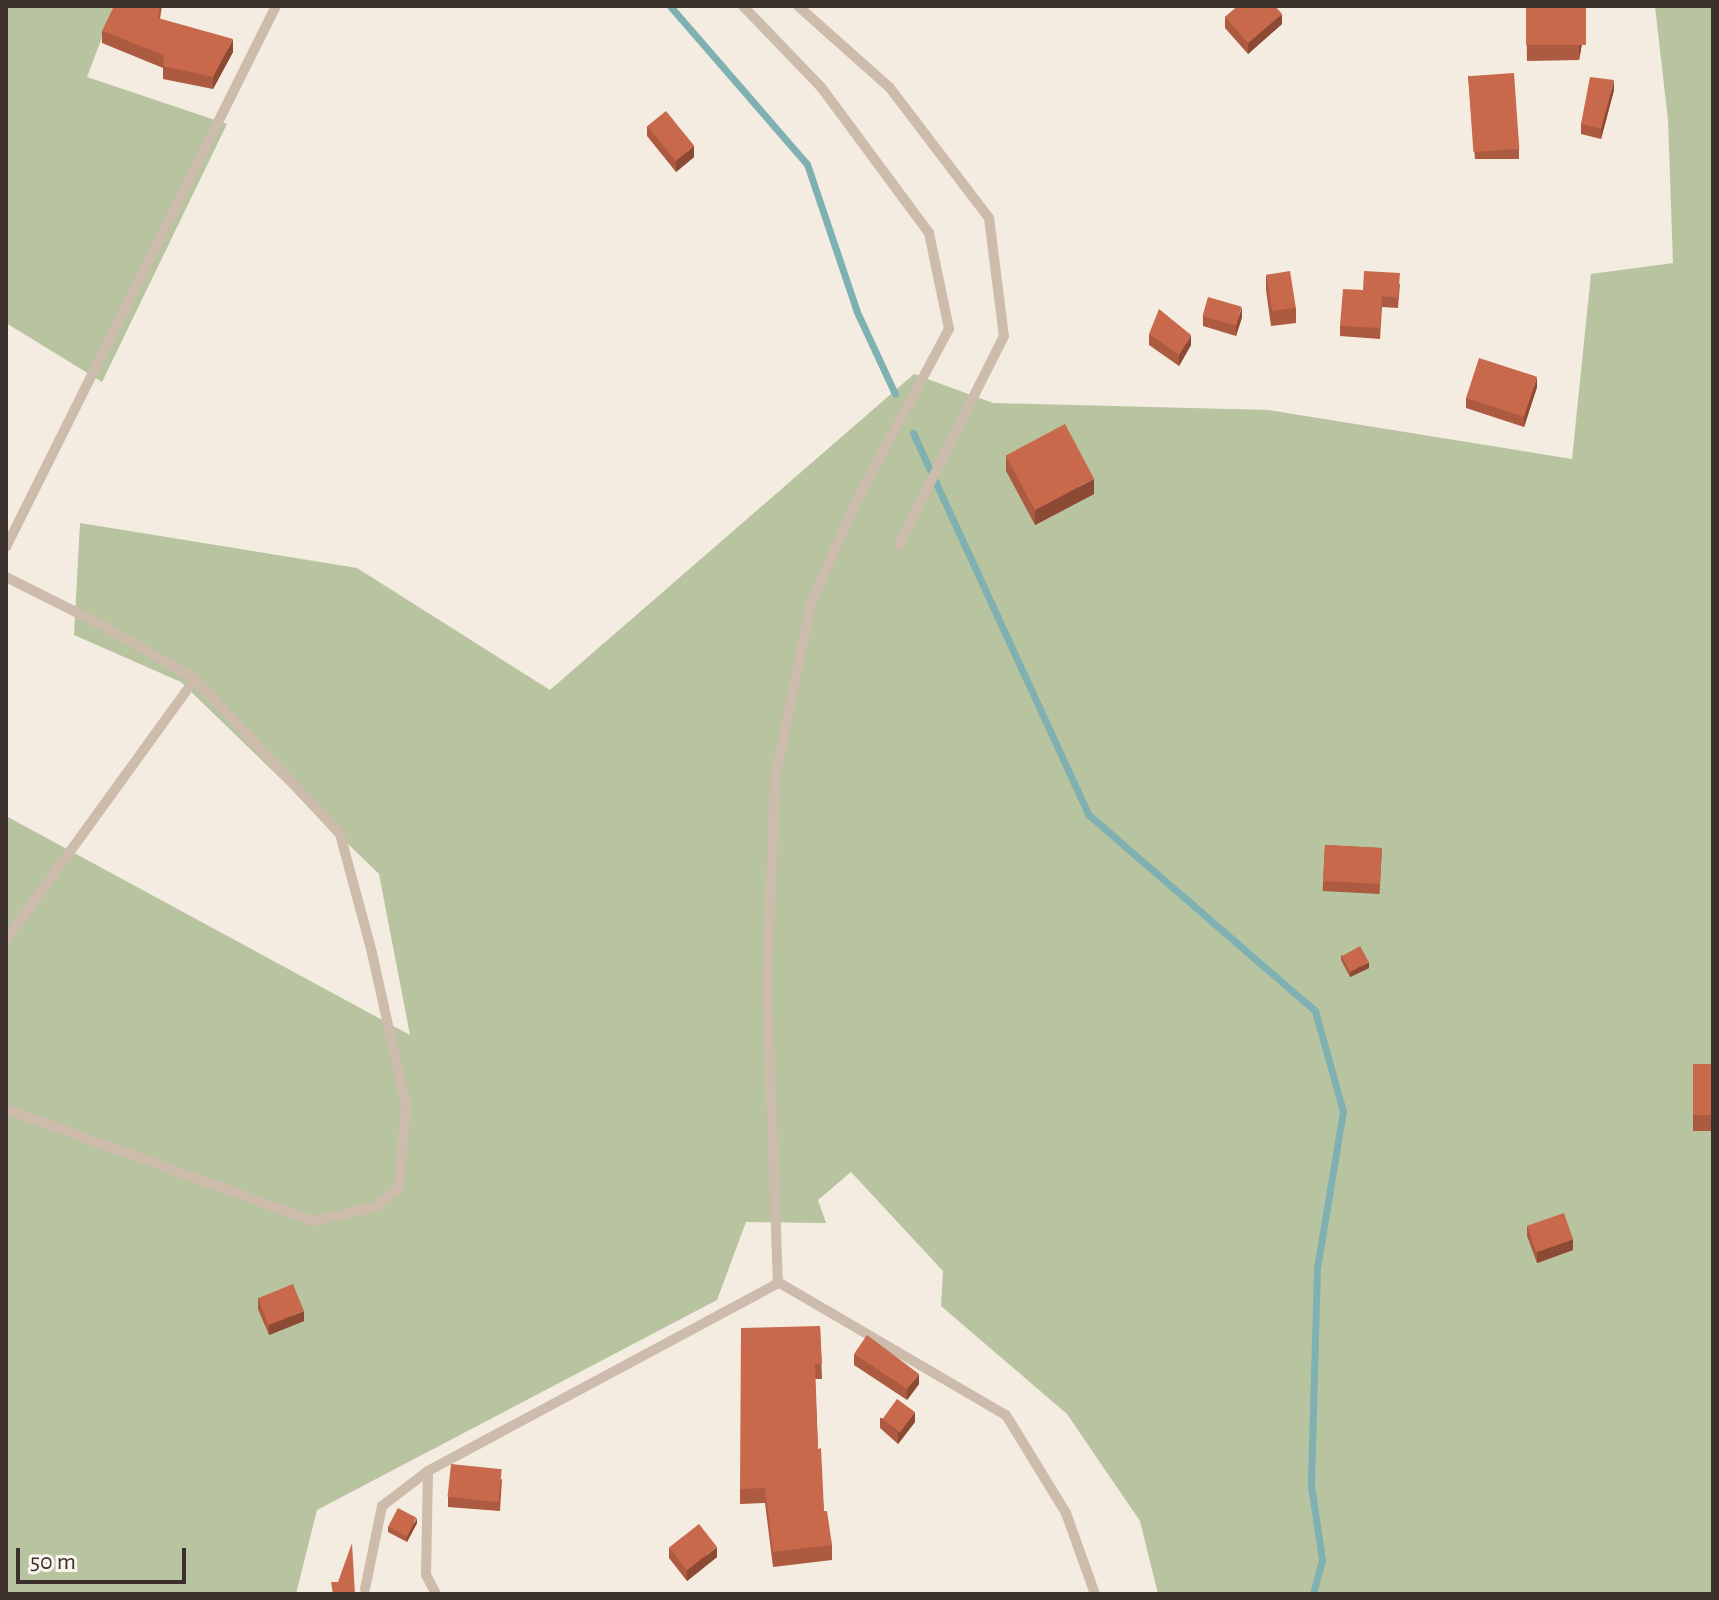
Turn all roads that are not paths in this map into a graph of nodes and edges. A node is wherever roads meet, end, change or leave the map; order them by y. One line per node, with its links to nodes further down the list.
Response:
1 (276, 6): 5 (lane)
2 (743, 6): 10 (lane)
3 (798, 6): 4 (lane)
4 (899, 545)
5 (6, 547)
6 (6, 577): 7 (lane)
7 (195, 679): 8 (lane); 9 (lane)
8 (6, 940)
9 (6, 1109)
10 (779, 1283): 11 (lane); 14 (lane)
11 (428, 1471): 12 (lane); 13 (lane)
12 (365, 1589)
13 (436, 1594)
14 (1095, 1594)

